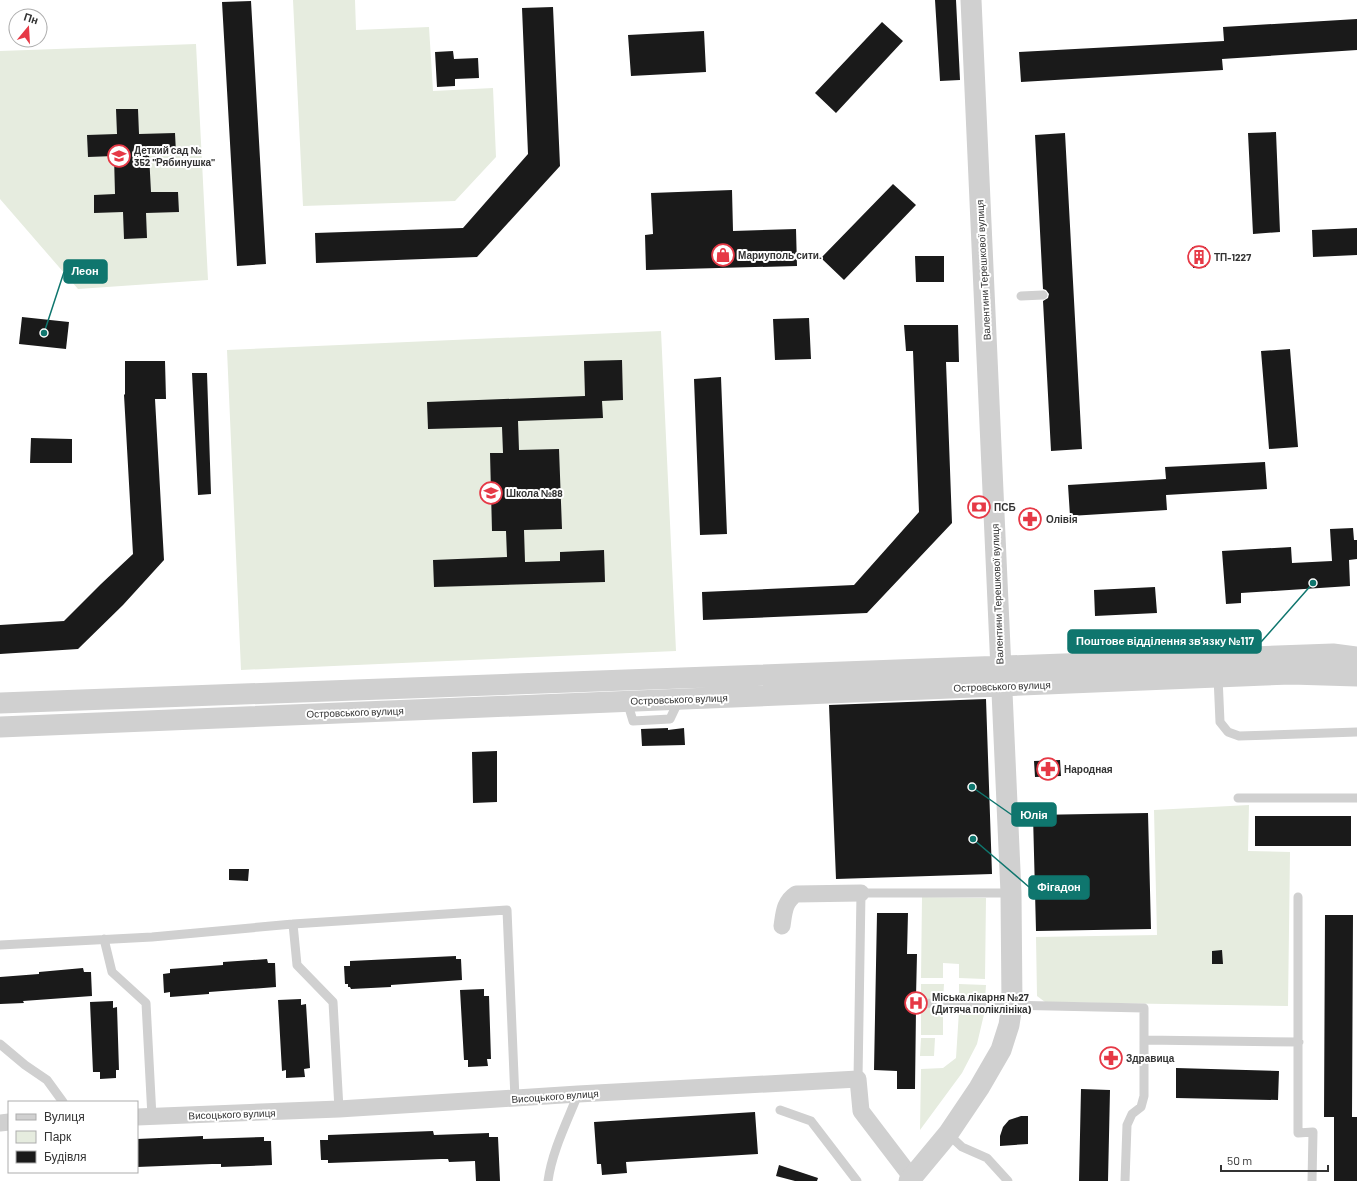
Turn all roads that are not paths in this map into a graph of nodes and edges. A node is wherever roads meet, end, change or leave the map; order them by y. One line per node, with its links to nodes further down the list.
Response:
1 (971, 0): 5 (street, Валентини Терешкової вулиця)
2 (1043, 295): 3 (lane)
3 (1021, 296)
4 (1357, 657): 5 (street, Островського вулиця)
5 (1001, 676): 7 (street, Островського вулиця); 8 (street, Островського вулиця); 9 (street, Островського вулиця); 14 (street, Валентини Терешкової вулиця)
6 (1357, 676): 7 (street, Островського вулиця)
7 (1218, 677): 10 (lane)
8 (0, 703)
9 (0, 727)
10 (1357, 732)
11 (1238, 798): 12 (lane)
12 (1357, 798)
13 (861, 893): 14 (lane); 17 (street); 25 (lane)
14 (1010, 893): 21 (street, Валентини Терешкової вулиця)
15 (1298, 897): 23 (lane)
16 (293, 924): 18 (lane); 27 (lane); 29 (lane)
17 (782, 926)
18 (104, 939): 19 (lane); 31 (lane)
19 (0, 945)
20 (916, 1003): 21 (lane)
21 (1012, 1005): 22 (lane); 32 (street, Валентини Терешкової вулиця)
22 (1144, 1040): 23 (lane); 37 (lane)
23 (1299, 1042): 38 (lane)
24 (0, 1044): 28 (lane)
25 (858, 1079): 26 (street, Висоцького вулиця); 33 (street)
26 (578, 1094): 27 (street, Висоцького вулиця); 34 (lane)
27 (515, 1099): 29 (street, Висоцького вулиця)
28 (62, 1101)
29 (339, 1109): 31 (street, Висоцького вулиця)
30 (780, 1110): 35 (lane)
31 (144, 1117)
32 (948, 1134): 33 (street, Валентини Терешкової вулиця); 36 (lane)
33 (910, 1179)
34 (548, 1181)
35 (858, 1181)
36 (1008, 1181)
37 (1125, 1181)
38 (1312, 1181)

